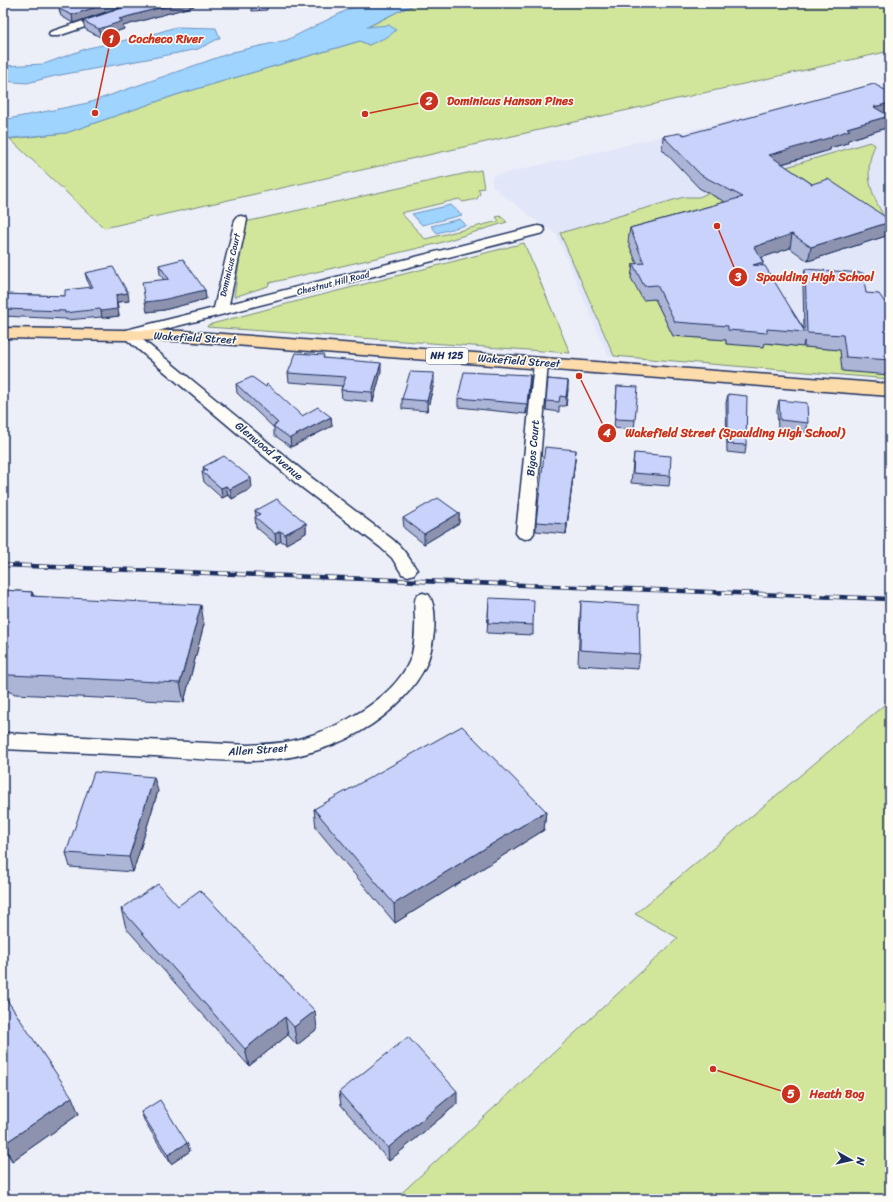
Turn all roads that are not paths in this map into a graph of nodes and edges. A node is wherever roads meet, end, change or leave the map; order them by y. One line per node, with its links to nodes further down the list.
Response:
1 (147, 3): 2 (street)
2 (54, 34)
3 (241, 220): 5 (street, Dominicus Court)
4 (538, 230): 5 (street, Chestnut Hill Road)
5 (220, 311): 7 (street, Chestnut Hill Road)
6 (3, 333): 7 (main road, Wakefield Street / NH 125)
7 (126, 334): 8 (main road, Wakefield Street / NH 125); 11 (street, Glenwood Avenue)
8 (541, 363): 9 (main road, Wakefield Street / NH 125); 10 (street, Bigos Court)
9 (890, 390)
10 (525, 533)
11 (408, 570)
12 (423, 599): 13 (street, Allen Street)
13 (3, 741)

